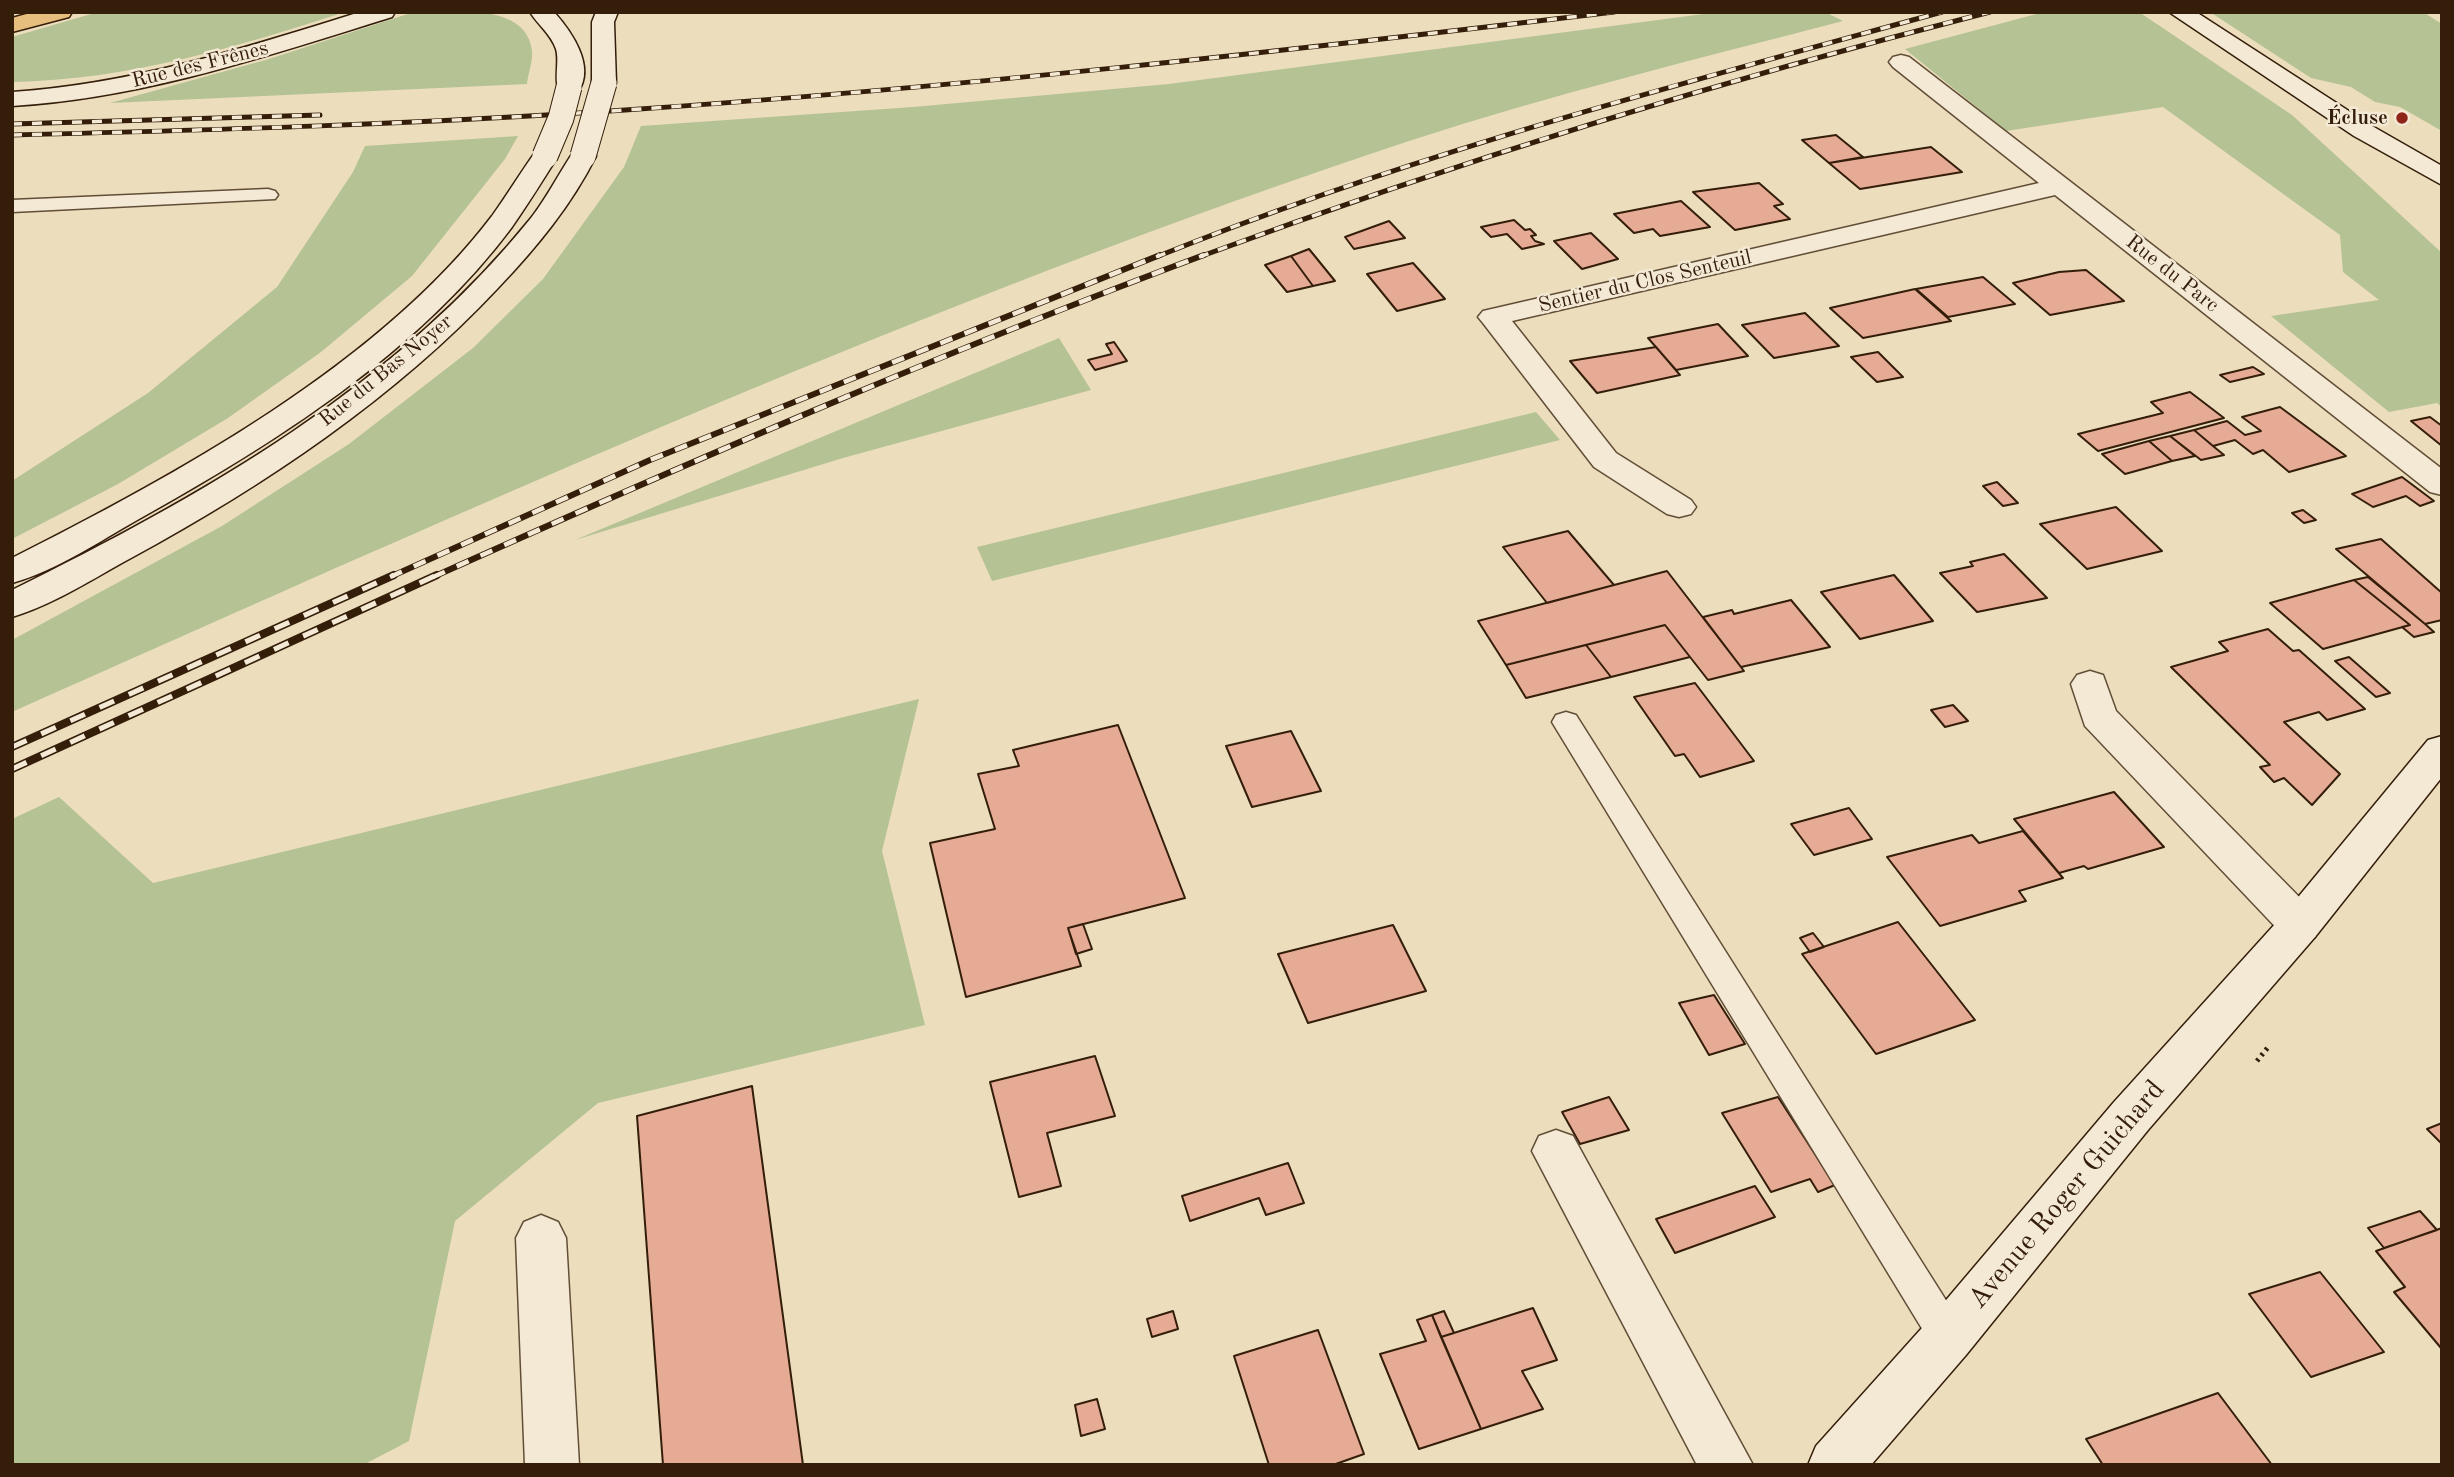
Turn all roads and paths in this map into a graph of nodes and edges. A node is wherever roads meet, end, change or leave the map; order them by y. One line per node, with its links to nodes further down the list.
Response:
1 (37, 12): 7 (highway)
2 (61, 12): 8 (highway)
3 (384, 12): 10 (street, Rue des Frênes)
4 (541, 12): 19 (street, Rue du Bas Noyer, bridge)
5 (607, 12): 20 (street, Rue du Bas Noyer, bridge)
6 (2180, 12): 11 (street)
7 (12, 20)
8 (12, 25)
9 (1902, 62): 13 (street, Rue du Parc)
10 (12, 99)
11 (2363, 131): 12 (street); 15 (street)
12 (2442, 177)
13 (2060, 186): 17 (street, Rue du Parc); 18 (street, Sentier du Clos Senteuil)
14 (268, 195): 16 (lane)
15 (2442, 203)
16 (12, 206)
17 (2442, 485)
18 (1679, 507)
19 (12, 572)
20 (12, 605)
21 (2090, 684): 24 (street)
22 (1566, 722): 27 (lane)
23 (2442, 750): 24 (street, Avenue Roger Guichard)
24 (2300, 925): 27 (street, Avenue Roger Guichard)
25 (1556, 1152): 29 (street)
26 (541, 1238): 28 (street)
27 (1948, 1338): 30 (street, Avenue Roger Guichard)
28 (552, 1465)
29 (1726, 1465)
30 (1835, 1465)

